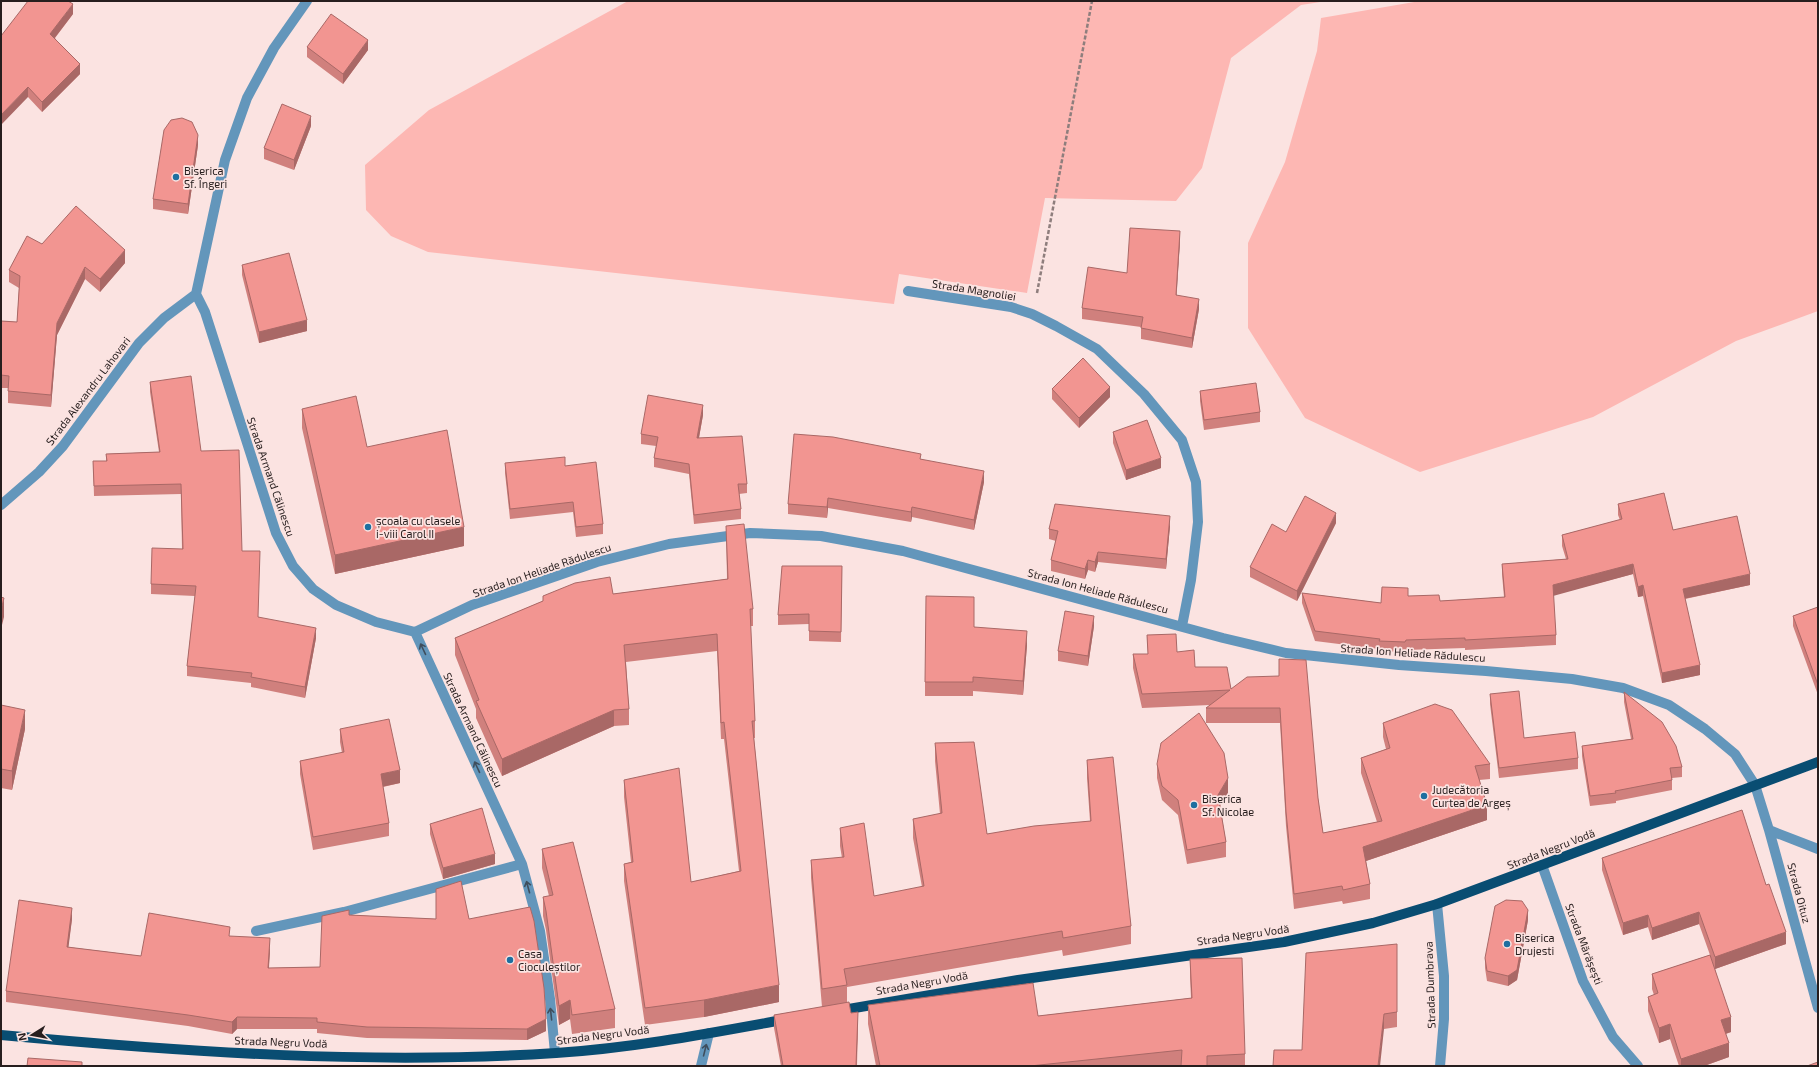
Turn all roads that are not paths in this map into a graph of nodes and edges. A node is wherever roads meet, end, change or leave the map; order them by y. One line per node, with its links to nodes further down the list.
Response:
1 (307, 1): 3 (street)
2 (908, 292): 5 (street, Strada Magnoliei)
3 (196, 294): 4 (street, Strada Alexandru Lahovari); 6 (street, Strada Armand Călinescu)
4 (1, 505)
5 (1182, 626): 6 (street, Strada Ion Heliade Rădulescu); 8 (street, Strada Ion Heliade Rădulescu)
6 (415, 632): 11 (street, Strada Armand Călinescu, one-way to 6)
7 (1818, 762): 8 (main road, Strada Negru Vodă)
8 (1755, 785): 9 (street, Strada Oituz); 12 (main road, Strada Negru Vodă)
9 (1769, 830): 10 (street); 15 (street, Strada Oituz)
10 (1818, 849)
11 (522, 864): 14 (street); 20 (street, Strada Armand Călinescu, one-way to 11)
12 (1542, 865): 13 (main road, Strada Negru Vodă); 23 (street, Strada Mărășești)
13 (1437, 904): 16 (main road, Strada Negru Vodă); 22 (street, Strada Dumbrava)
14 (256, 931)
15 (1818, 1008)
16 (826, 1012)
17 (802, 1017): 19 (main road, Strada Negru Vodă)
18 (1, 1034): 20 (main road, Strada Negru Vodă)
19 (709, 1034): 20 (main road, Strada Negru Vodă); 21 (street, one-way to 19)
20 (555, 1053)
21 (701, 1066)
22 (1440, 1066)
23 (1638, 1066)

